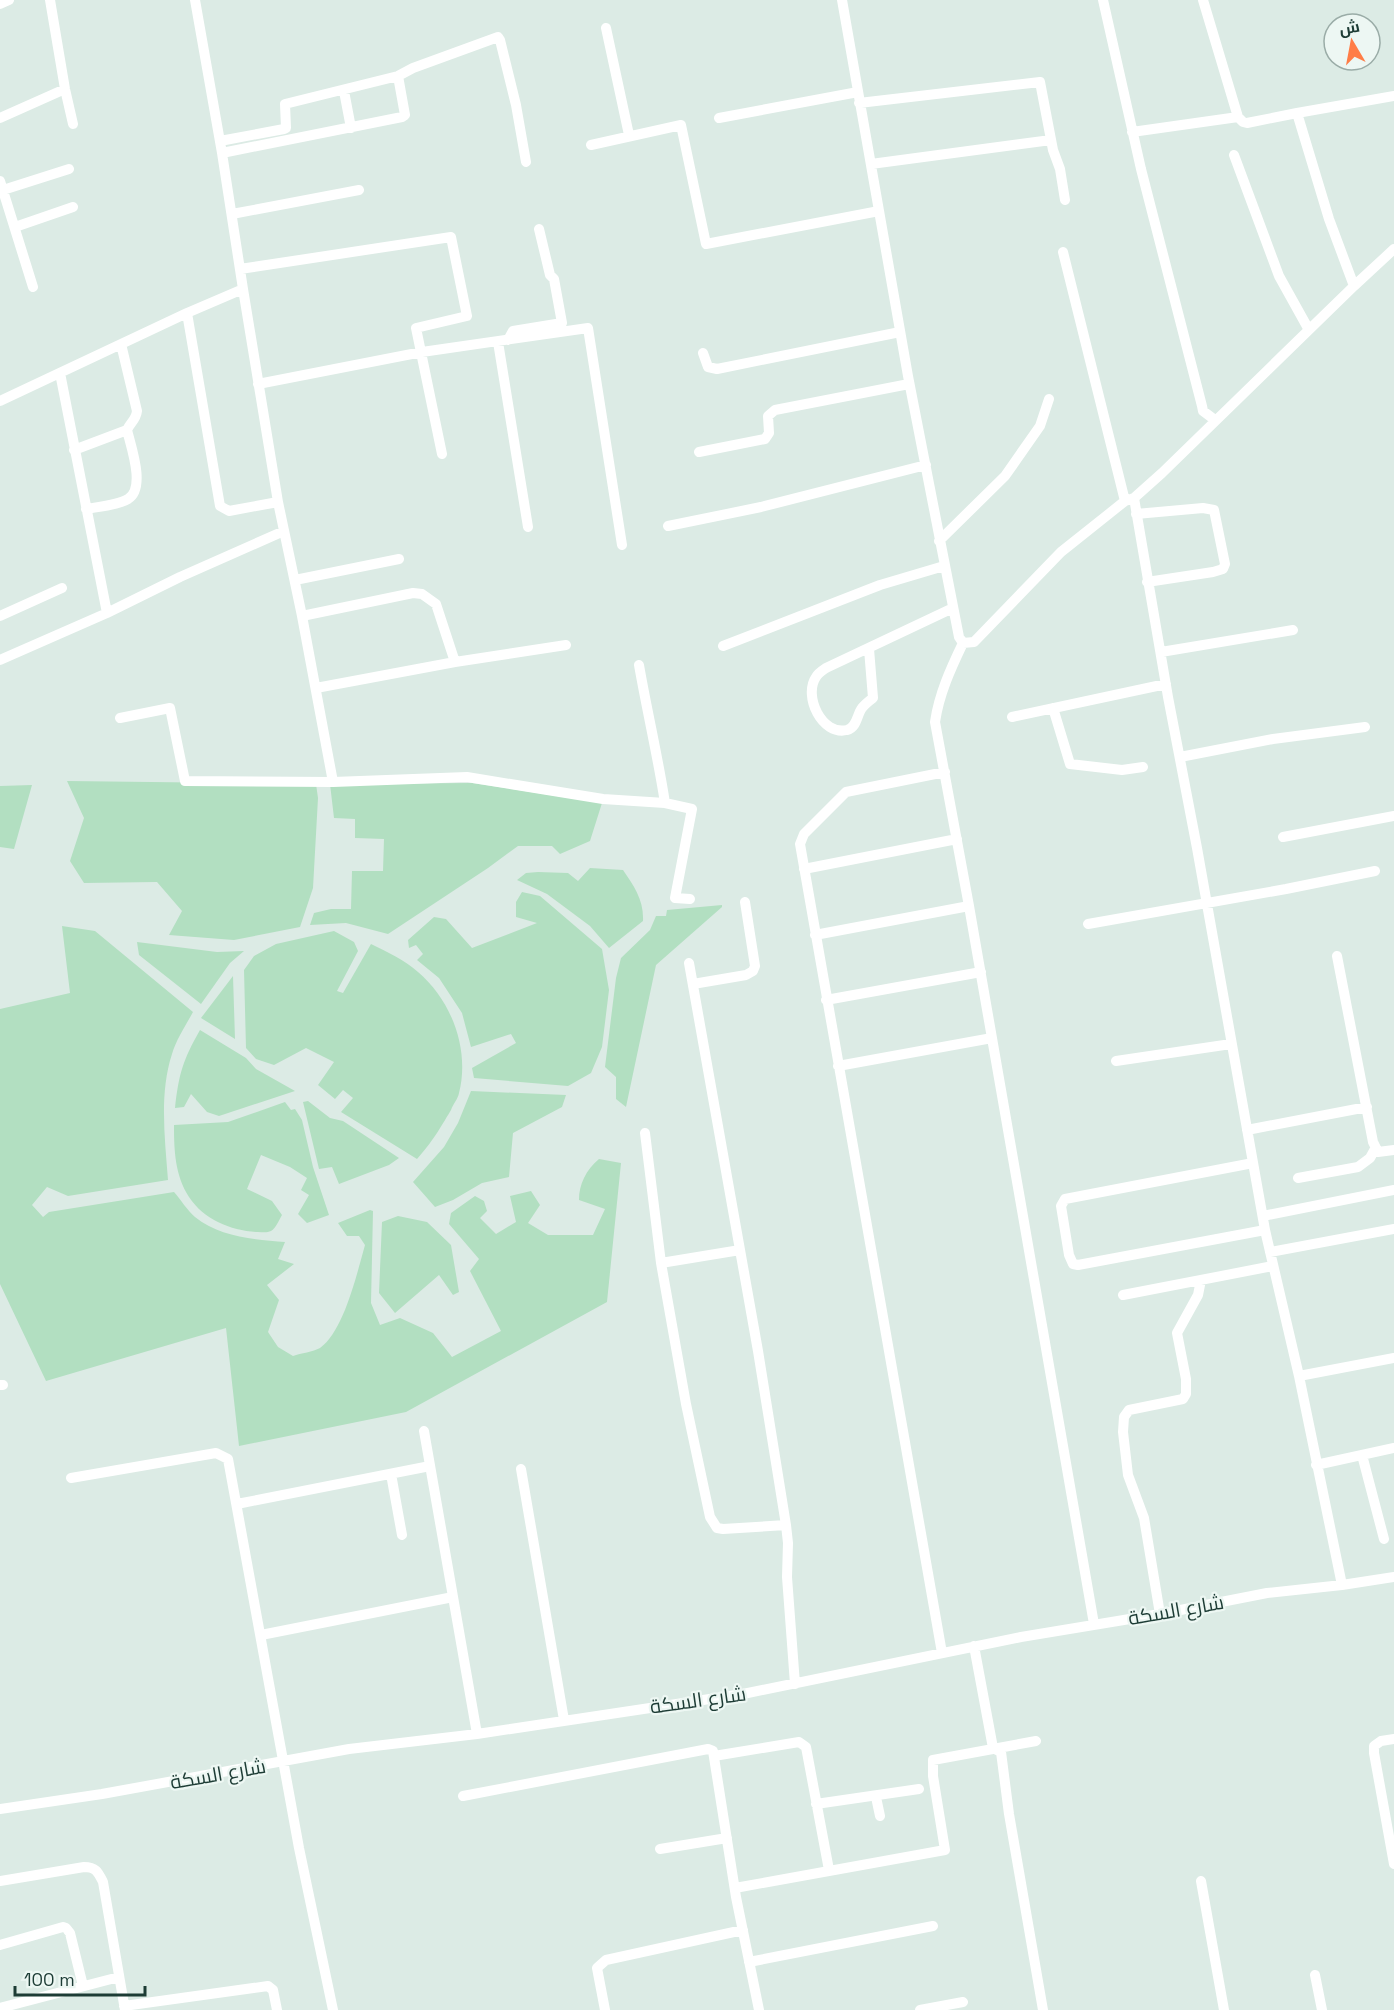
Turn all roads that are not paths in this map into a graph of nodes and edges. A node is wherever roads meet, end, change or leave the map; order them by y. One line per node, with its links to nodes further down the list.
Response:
1 (9, 0): 7 (street)
2 (50, 0): 10 (street)
3 (195, 0): 24 (street)
4 (842, 0): 12 (street)
5 (1103, 0): 21 (street)
6 (1203, 0): 16 (street)
7 (0, 4)
8 (606, 28): 22 (street)
9 (398, 76): 11 (street); 20 (street); 28 (street)
10 (64, 89): 17 (street); 19 (street)
11 (344, 90): 20 (street); 24 (street)
12 (858, 92): 14 (street); 18 (street)
13 (1394, 96): 15 (street)
14 (860, 103): 23 (street); 29 (street)
15 (1298, 113): 16 (street); 42 (street)
16 (1238, 117): 21 (street)
17 (0, 118)
18 (719, 118)
19 (73, 124)
20 (351, 128): 26 (street)
21 (1132, 132): 57 (street)
22 (629, 135): 25 (street); 35 (street)
23 (1051, 140): 29 (street); 33 (street)
24 (220, 141): 26 (street)
25 (591, 145)
26 (222, 153): 36 (street)
27 (1234, 155): 46 (street)
28 (526, 162)
29 (870, 164): 35 (street)
30 (69, 169): 31 (street)
31 (2, 185): 37 (street)
32 (359, 190): 36 (street)
33 (1065, 200)
34 (73, 207): 37 (street)
35 (879, 212): 47 (street)
36 (232, 214): 41 (street)
37 (15, 227): 43 (street)
38 (539, 229): 48 (street)
39 (1394, 249): 42 (street)
40 (1063, 252): 63 (street)
41 (240, 269): 44 (street); 50 (street)
42 (1354, 286): 46 (street)
43 (33, 287)
44 (243, 289): 45 (street); 53 (street)
45 (187, 313): 49 (street); 64 (street)
46 (1309, 330): 57 (street)
47 (900, 332): 51 (street); 54 (street)
48 (503, 341): 50 (street); 68 (street); 71 (street)
49 (121, 344): 52 (street); 58 (street)
50 (422, 352): 53 (street); 61 (street)
51 (703, 353)
52 (60, 373): 56 (street); 59 (street)
53 (258, 384): 64 (street)
54 (909, 384): 60 (street); 62 (street)
55 (1049, 399): 70 (street)
56 (0, 401)
57 (1215, 420): 63 (street)
58 (127, 430): 59 (street); 65 (street)
59 (74, 450): 65 (street)
60 (699, 452)
61 (442, 454)
62 (926, 465): 67 (street); 70 (street)
63 (1129, 499): 66 (street); 82 (street)
64 (278, 502): 69 (street)
65 (86, 509): 78 (street)
66 (1136, 514): 75 (street); 75 (street)
67 (668, 526)
68 (528, 527)
69 (284, 531): 74 (street); 78 (street)
70 (939, 541): 73 (street)
71 (622, 545)
72 (399, 559): 74 (street)
73 (944, 566): 77 (street); 84 (street)
74 (295, 580): 80 (street)
75 (1148, 582): 86 (street)
76 (62, 588): 79 (street)
77 (953, 608): 82 (street); 85 (street)
78 (107, 613): 87 (street)
79 (0, 616)
80 (302, 616): 88 (street); 91 (street)
81 (1293, 630): 86 (street)
82 (963, 643): 98 (street)
83 (566, 645): 88 (street)
84 (723, 646)
85 (869, 649): 85 (street)
86 (1161, 652): 90 (street)
87 (0, 660)
88 (455, 662): 91 (street)
89 (639, 665): 100 (street)
90 (1166, 684): 92 (street); 96 (street)
91 (316, 688): 99 (street)
92 (1053, 708): 93 (street); 97 (street)
93 (1012, 717)
94 (120, 718): 99 (street)
95 (1365, 727): 96 (street)
96 (1180, 757): 108 (street)
97 (1143, 767)
98 (945, 772): 103 (street); 104 (street)
99 (333, 782): 100 (street)
100 (665, 803): 106 (street)
101 (1394, 816): 102 (street)
102 (1283, 837)
103 (957, 839): 104 (street); 109 (street)
104 (804, 869): 111 (street)
105 (1375, 871): 108 (street)
106 (690, 899)
107 (745, 902): 115 (street)
108 (1207, 902): 110 (street); 118 (street)
109 (969, 906): 111 (street); 114 (street)
110 (1088, 924)
111 (815, 935): 116 (street)
112 (1337, 956): 121 (street)
113 (689, 963): 115 (street)
114 (981, 972): 116 (street); 117 (street)
115 (693, 984): 132 (street)
116 (826, 1000): 120 (street)
117 (992, 1038): 120 (street); 156 (street)
118 (1232, 1044): 119 (street); 122 (street)
119 (1116, 1061)
120 (838, 1066): 159 (street)
121 (1366, 1107): 122 (street); 124 (street)
122 (1247, 1130): 126 (street)
123 (645, 1133): 134 (street)
124 (1375, 1149): 125 (street); 127 (street)
125 (1394, 1150)
126 (1253, 1162): 129 (street); 131 (street)
127 (1298, 1178)
128 (1394, 1190): 129 (street)
129 (1263, 1216): 131 (street)
130 (1394, 1229): 133 (street)
131 (1265, 1230): 133 (street)
132 (740, 1250): 134 (street); 149 (street)
133 (1270, 1252): 135 (street)
134 (661, 1263): 149 (street)
135 (1273, 1266): 136 (street); 139 (street)
136 (1201, 1280): 137 (street); 155 (street)
137 (1123, 1295)
138 (1394, 1358): 139 (street)
139 (1299, 1376): 143 (street)
140 (424, 1431): 144 (street)
141 (1394, 1448): 142 (street)
142 (1362, 1455): 143 (street); 151 (street)
143 (1316, 1465): 153 (street)
144 (430, 1466): 146 (street); 154 (street)
145 (521, 1469): 161 (street)
146 (391, 1474): 148 (street); 150 (street)
147 (71, 1478): 148 (street)
148 (237, 1504): 157 (street)
149 (786, 1525): 160 (street)
150 (402, 1535)
151 (1384, 1539)
152 (1394, 1577): 153 (street, شارع السكة)
153 (1342, 1585): 155 (street, شارع السكة)
154 (453, 1597): 157 (street); 162 (street)
155 (1160, 1614): 156 (street, شارع السكة)
156 (1094, 1624): 158 (street, شارع السكة)
157 (261, 1635): 167 (street)
158 (975, 1651): 159 (street, شارع السكة); 165 (street)
159 (942, 1653): 160 (street, شارع السكة)
160 (795, 1684): 161 (street, شارع السكة)
161 (564, 1720): 162 (street, شارع السكة)
162 (477, 1734): 167 (street, شارع السكة)
163 (1394, 1739): 176 (street)
164 (1036, 1741): 165 (street)
165 (993, 1748): 177 (street); 196 (street)
166 (714, 1756): 169 (street); 171 (street); 174 (street)
167 (283, 1762): 172 (street, شارع السكة); 192 (street)
168 (919, 1789): 170 (street)
169 (463, 1796)
170 (876, 1797): 171 (street); 173 (street)
171 (816, 1804): 177 (street)
172 (0, 1809)
173 (880, 1816)
174 (728, 1838): 175 (street); 180 (street)
175 (660, 1849)
176 (1394, 1864)
177 (829, 1870): 180 (street)
178 (0, 1881): 186 (street)
179 (1201, 1881): 197 (street)
180 (735, 1888): 182 (street)
181 (933, 1926): 184 (street)
182 (743, 1930): 184 (street); 193 (street)
183 (0, 1945): 187 (street)
184 (749, 1962): 194 (street)
185 (1315, 1975): 198 (street)
186 (119, 1977): 187 (street); 190 (street)
187 (82, 1986): 189 (street)
188 (963, 2002): 195 (street)
189 (0, 2008)
190 (125, 2008): 191 (street)
191 (277, 2010)
192 (333, 2010)
193 (605, 2010)
194 (759, 2010)
195 (920, 2010)
196 (1043, 2010)
197 (1224, 2010)
198 (1322, 2010)

